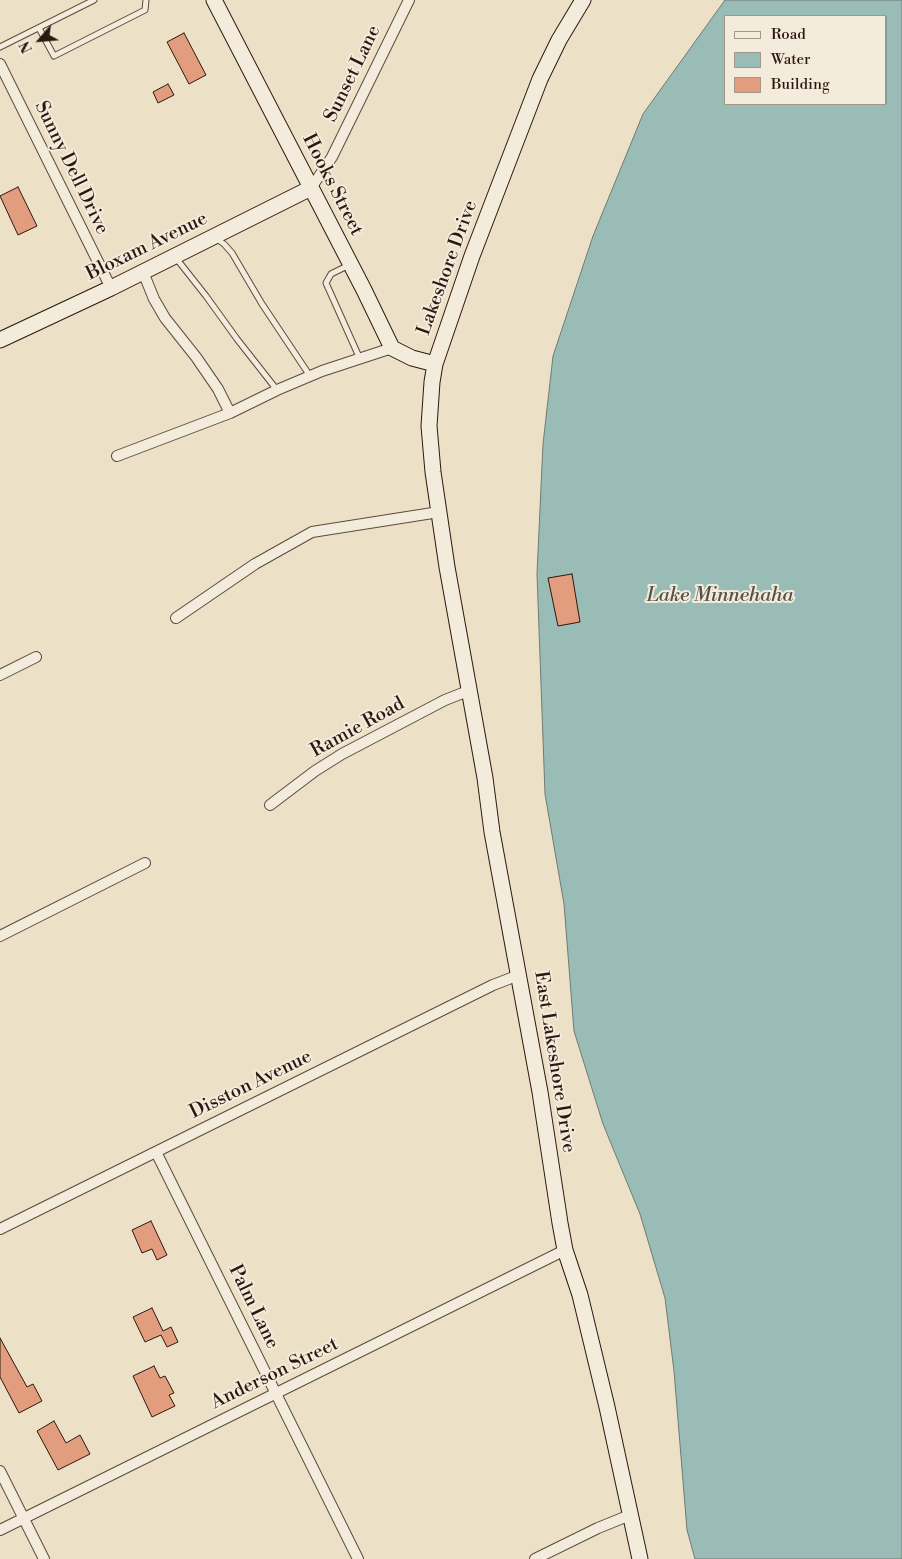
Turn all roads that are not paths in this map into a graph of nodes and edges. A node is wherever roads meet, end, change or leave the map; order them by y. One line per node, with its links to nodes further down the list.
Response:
1 (94, 0): 6 (lane)
2 (146, 0): 6 (lane)
3 (409, 0): 9 (street, Sunset Lane)
4 (583, 0): 18 (street, Lakeshore Drive)
5 (219, 3): 9 (street, Hooks Street)
6 (39, 28): 7 (lane)
7 (0, 47)
8 (0, 64): 14 (street, Sunny Dell Drive)
9 (311, 188): 10 (street, Bloxam Avenue); 12 (street, Hooks Street)
10 (214, 237): 11 (street, Bloxam Avenue); 19 (lane)
11 (174, 256): 13 (street, Bloxam Avenue); 20 (lane)
12 (350, 264): 16 (street, Hooks Street); 17 (lane)
13 (143, 272): 14 (street, Bloxam Avenue); 21 (street)
14 (111, 288): 15 (street, Bloxam Avenue)
15 (0, 340)
16 (392, 348): 17 (street); 18 (street)
17 (360, 359): 19 (street)
18 (435, 364): 23 (street, Lakeshore Drive)
19 (310, 376): 20 (street)
20 (277, 390): 21 (street)
21 (230, 413): 22 (street)
22 (117, 456)
23 (439, 512): 24 (street, Lakeshore Drive); 25 (street)
24 (448, 567): 28 (street, East Lakeshore Drive)
25 (176, 618)
26 (36, 657): 27 (street)
27 (0, 675)
28 (468, 691): 29 (street, Ramie Road); 32 (street, East Lakeshore Drive)
29 (270, 805)
30 (145, 863): 31 (street)
31 (0, 936)
32 (519, 975): 33 (street, Disston Avenue); 35 (street, East Lakeshore Drive)
33 (156, 1152): 34 (street, Disston Avenue); 36 (street, Palm Lane)
34 (0, 1229)
35 (566, 1250): 36 (street, Anderson Street); 38 (street, East Lakeshore Drive)
36 (276, 1393): 39 (street, Anderson Street); 42 (street, Palm Lane)
37 (0, 1472): 39 (street)
38 (630, 1515): 43 (street); 44 (street, East Lakeshore Drive)
39 (23, 1518): 40 (street, Anderson Street); 41 (street)
40 (0, 1530)
41 (44, 1559)
42 (358, 1559)
43 (535, 1559)
44 (640, 1559)

